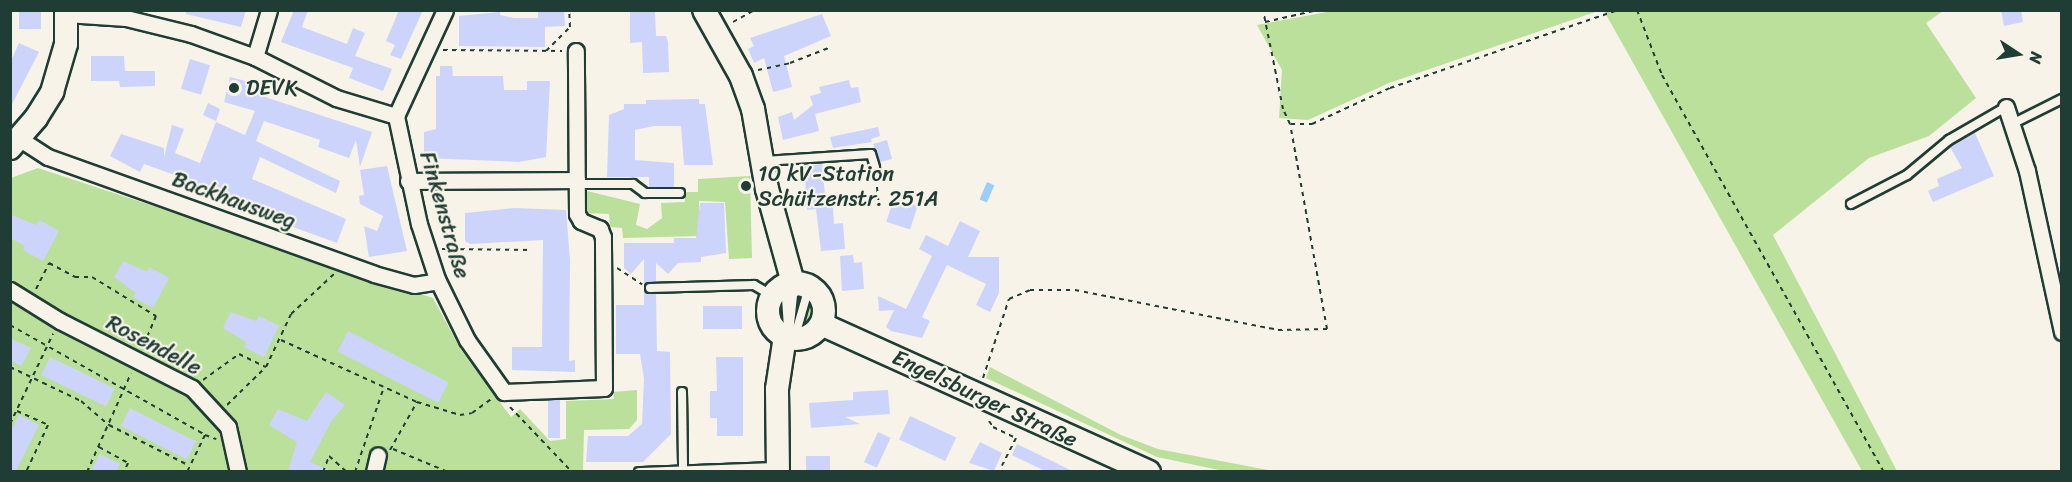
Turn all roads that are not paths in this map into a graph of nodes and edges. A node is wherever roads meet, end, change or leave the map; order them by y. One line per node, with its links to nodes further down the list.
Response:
1 (269, 10): 6 (street)
2 (445, 10): 9 (street)
3 (705, 10): 12 (street)
4 (66, 12): 6 (street); 11 (street)
5 (576, 51): 15 (street)
6 (255, 57): 9 (street)
7 (2061, 99): 10 (lane)
8 (2006, 107): 10 (street); 17 (lane)
9 (396, 116): 14 (street, Finkenstraße)
10 (2012, 124): 24 (street)
11 (15, 143): 18 (street, Backhausweg)
12 (763, 162): 13 (lane); 21 (street)
13 (875, 167)
14 (408, 181): 15 (street); 18 (street, Finkenstraße)
15 (577, 182): 16 (lane); 18 (street, Finkenstraße)
16 (680, 193)
17 (1851, 204)
18 (438, 281)
19 (650, 288): 21 (lane)
20 (10, 290): 29 (street, Rosendelle)
21 (787, 290): 22 (street); 23 (street); 23 (lane)
22 (821, 324): 23 (street); 32 (street, Engelsburger Straße)
23 (787, 332): 28 (street)
24 (2061, 332)
25 (682, 392): 27 (lane)
26 (378, 455): 30 (street)
27 (683, 468): 28 (lane); 31 (lane)
28 (778, 469)
29 (238, 471)
30 (374, 471)
31 (639, 471)
32 (1149, 471)

